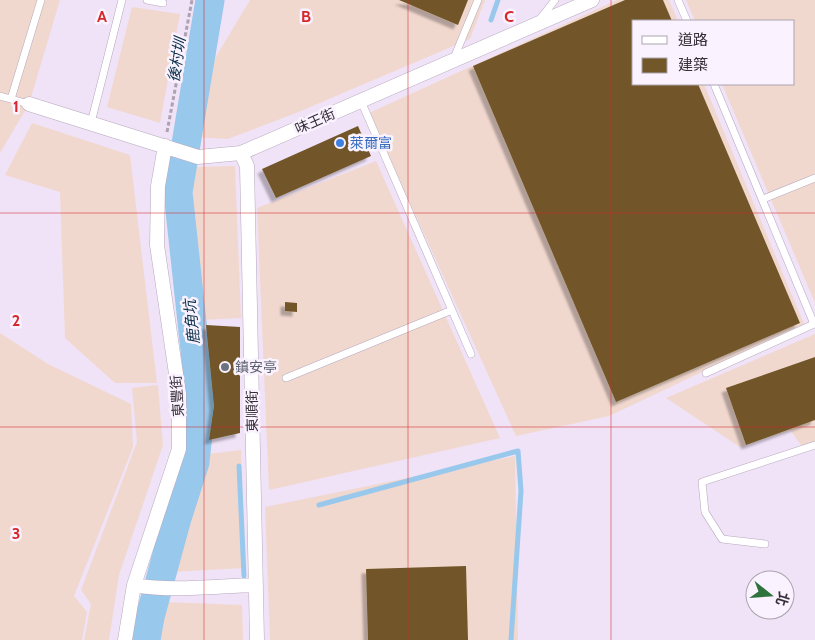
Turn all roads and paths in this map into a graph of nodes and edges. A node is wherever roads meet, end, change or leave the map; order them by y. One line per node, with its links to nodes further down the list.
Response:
1 (41, 0): 15 (lane)
2 (122, 0): 18 (lane)
3 (147, 0): 9 (lane)
4 (192, 0): 19 (path)
5 (478, 0): 12 (lane)
6 (555, 0): 11 (lane)
7 (592, 0): 11 (street, 味王街)
8 (678, 0): 10 (lane)
9 (163, 3)
10 (687, 20)
11 (536, 25): 12 (street, 味王街)
12 (453, 61): 16 (street, 味王街)
13 (714, 85): 22 (lane)
14 (0, 96): 15 (lane)
15 (11, 99): 17 (lane)
16 (361, 101): 20 (street, 味王街); 23 (lane)
17 (29, 104): 18 (street, 味王街)
18 (91, 123): 19 (street, 味王街)
19 (166, 146): 20 (street, 味王街); 30 (street, 東豐街)
20 (241, 153): 29 (street, 東順街)
21 (815, 178): 22 (lane)
22 (763, 199): 25 (lane)
23 (452, 310): 24 (lane); 26 (lane)
24 (471, 354)
25 (706, 374)
26 (286, 378)
27 (815, 445): 28 (lane)
28 (765, 544)
29 (256, 585): 30 (street); 32 (street, 東順街)
30 (140, 586): 31 (street, 東豐街)
31 (125, 640)
32 (257, 640)

